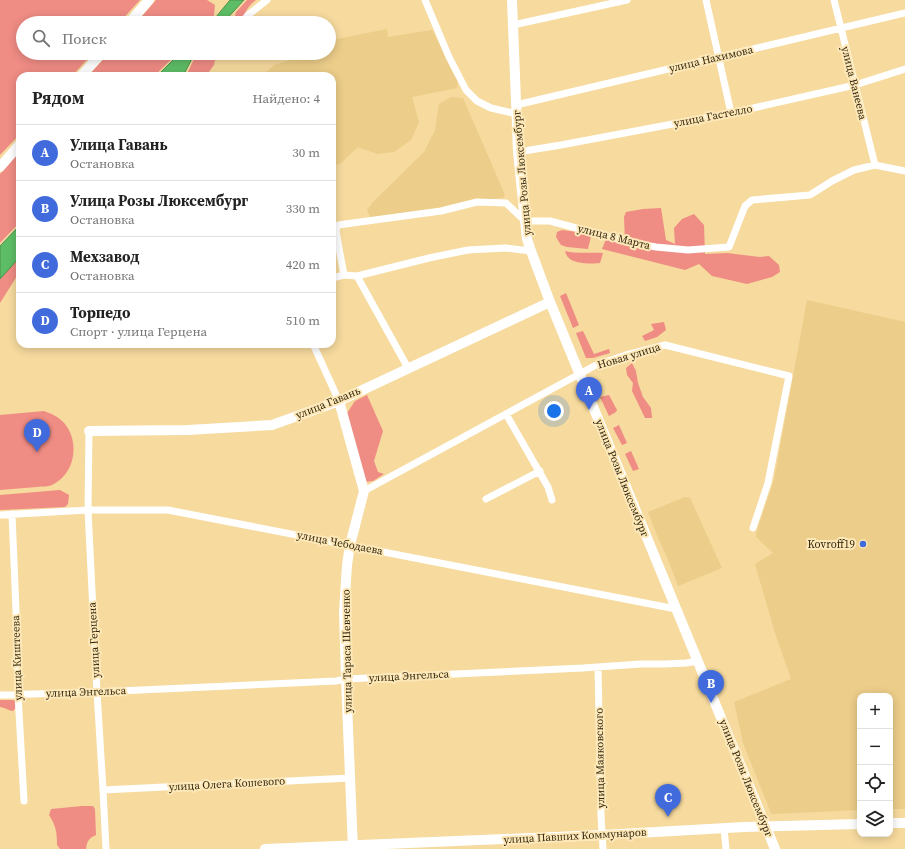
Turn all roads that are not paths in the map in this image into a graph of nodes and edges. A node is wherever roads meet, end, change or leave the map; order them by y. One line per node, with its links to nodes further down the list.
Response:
1 (149, 0): 9 (street)
2 (267, 0): 10 (street)
3 (425, 0): 18 (street)
4 (512, 0): 11 (street, улица Розы Люксембург)
5 (627, 0): 11 (street)
6 (706, 0): 13 (street)
7 (834, 0): 12 (street, улица Ванеева)
8 (905, 12): 12 (street, улица Нахимова)
9 (135, 16)
10 (247, 16)
11 (513, 25): 18 (street, улица Розы Люксембург)
12 (841, 28): 13 (street, улица Нахимова); 17 (street, улица Ванеева)
13 (719, 57): 18 (street, улица Нахимова); 19 (street)
14 (96, 60): 16 (street)
15 (905, 69): 17 (street, улица Гастелло)
16 (85, 72)
17 (855, 85): 19 (street, улица Гастелло); 22 (street, улица Ванеева)
18 (516, 109): 21 (street, улица Розы Люксембург)
19 (731, 113): 21 (street, улица Гастелло)
20 (16, 149): 23 (street)
21 (518, 152): 25 (street, улица Розы Люксембург)
22 (875, 165): 24 (street, улица 8 Марта); 25 (street, улица 8 Марта)
23 (0, 167)
24 (905, 171)
25 (525, 221): 26 (street, улица Розы Люксембург); 27 (street)
26 (531, 250): 28 (street); 30 (street, улица Розы Люксембург)
27 (344, 275): 28 (street); 29 (street)
28 (357, 276): 32 (street)
29 (336, 277)
30 (550, 302): 32 (street, улица Гавань); 33 (street, улица Розы Люксембург)
31 (315, 348): 34 (street)
32 (408, 368): 34 (street, улица Гавань)
33 (579, 373): 35 (street, Новая улица); 44 (street, Новая улица); 46 (street, улица Розы Люксембург)
34 (339, 401): 36 (street, улица Гавань); 38 (street)
35 (506, 414): 37 (street); 38 (street, Новая улица)
36 (89, 431): 41 (street, улица Герцена)
37 (540, 471): 39 (street); 40 (street)
38 (364, 491): 45 (street, улица Тараса Шевченко)
39 (486, 499)
40 (552, 500)
41 (88, 510): 42 (street, улица Чебодаева); 45 (street, улица Чебодаева); 50 (street, улица Герцена)
42 (12, 514): 43 (street, улица Чебодаева); 51 (street, улица Киштеева)
43 (0, 515)
44 (753, 528)
45 (350, 545): 46 (street, улица Чебодаева); 49 (street, улица Тараса Шевченко)
46 (676, 609): 47 (street, улица Розы Люксембург)
47 (698, 661): 48 (street, улица Энгельса); 59 (street, улица Розы Люксембург)
48 (598, 667): 49 (street, улица Энгельса); 61 (street, улица Маяковского)
49 (346, 680): 50 (street, улица Энгельса); 53 (street, улица Тараса Шевченко)
50 (97, 692): 51 (street, улица Энгельса); 54 (street, улица Герцена)
51 (18, 694): 52 (street, улица Энгельса); 55 (street, улица Киштеева)
52 (0, 695)
53 (350, 778): 54 (street, улица Олега Кошевого); 62 (street, улица Тараса Шевченко)
54 (103, 790): 63 (street, улица Герцена)
55 (24, 802)
56 (905, 823): 58 (street)
57 (857, 824): 59 (street, улица Павших Коммунаров)
58 (893, 824)
59 (766, 827): 60 (street, улица Павших Коммунаров); 67 (street, улица Розы Люксембург)
60 (724, 828): 61 (street, улица Павших Коммунаров); 66 (street)
61 (602, 835): 62 (street, улица Павших Коммунаров); 65 (street, улица Маяковского)
62 (353, 847): 64 (street, улица Павших Коммунаров)
63 (106, 849)
64 (266, 849)
65 (603, 849)
66 (726, 849)
67 (775, 849)

